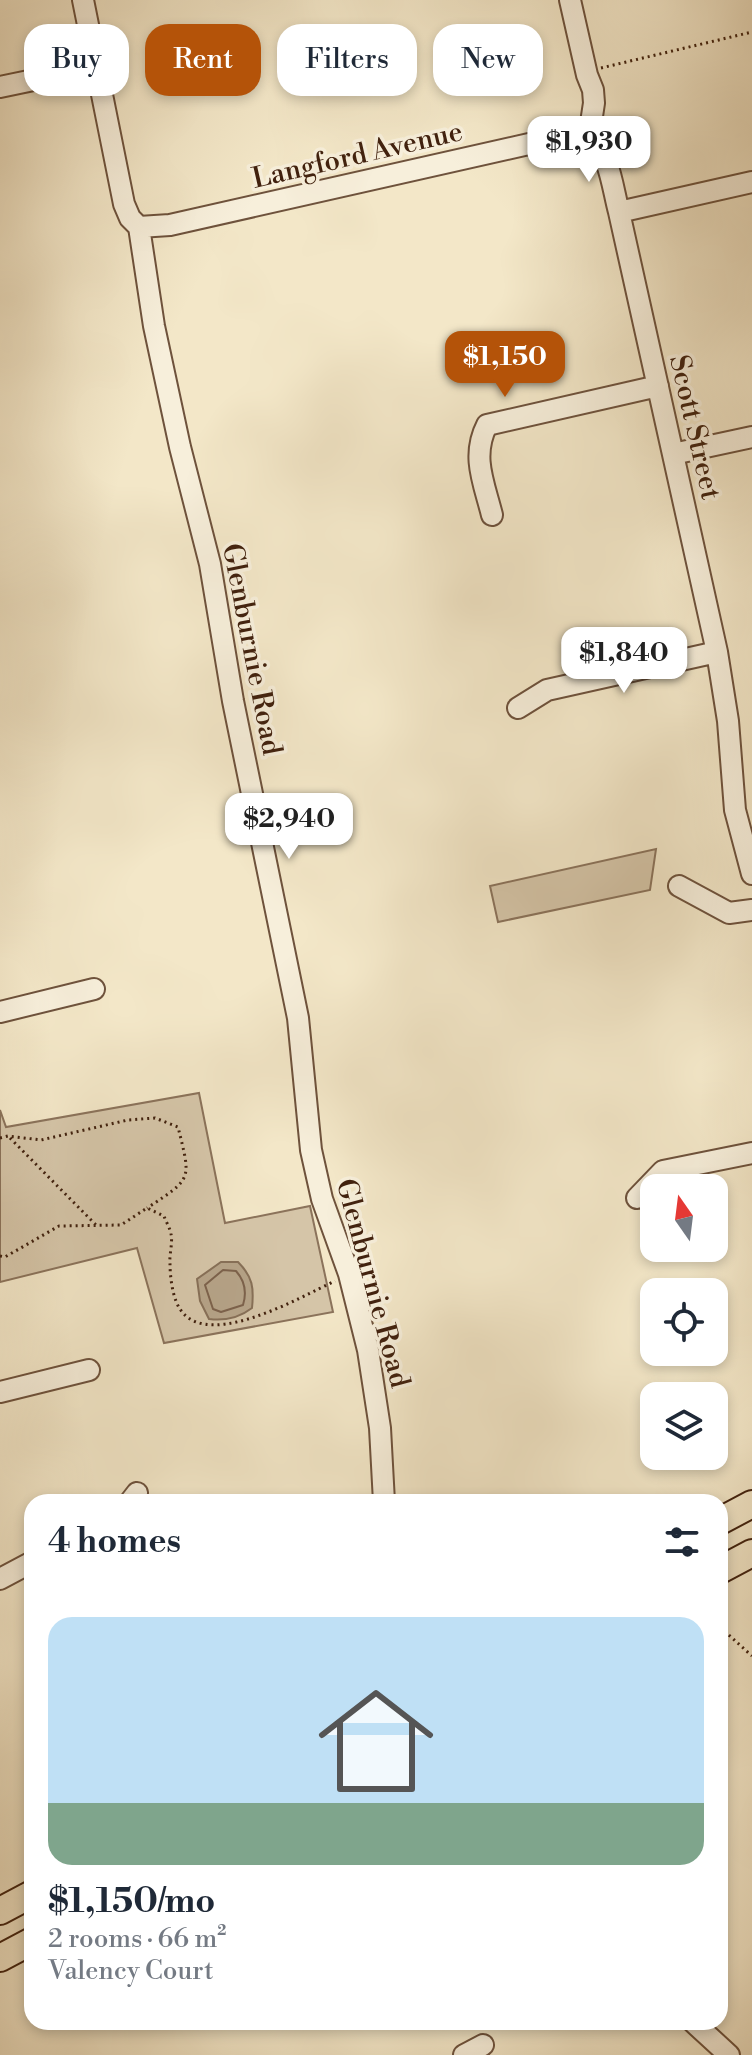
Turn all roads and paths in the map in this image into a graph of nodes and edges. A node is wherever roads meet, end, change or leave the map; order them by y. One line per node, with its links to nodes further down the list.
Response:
1 (83, 0): 3 (street, Glenburnie Road)
2 (570, 0): 5 (street)
3 (88, 24)
4 (752, 32): 5 (path)
5 (587, 75): 9 (street)
6 (24, 82): 7 (street)
7 (0, 87)
8 (102, 96): 12 (street, Glenburnie Road)
9 (589, 136): 11 (street, Scott Street); 12 (street, Langford Avenue)
10 (752, 182): 11 (street)
11 (619, 212): 13 (street, Scott Street)
12 (139, 227): 32 (street, Glenburnie Road)
13 (658, 386): 15 (street, Scott Street); 16 (street)
14 (752, 437): 15 (street)
15 (673, 454): 17 (street, Scott Street)
16 (492, 515)
17 (717, 652): 18 (street); 19 (street, Scott Street)
18 (518, 708)
19 (742, 761): 20 (street, Scott Street)
20 (752, 874)
21 (679, 886): 22 (street)
22 (752, 910)
23 (94, 989): 24 (street)
24 (0, 1012)
25 (8, 1136): 26 (path); 29 (path); 30 (path)
26 (0, 1138)
27 (752, 1153): 28 (street)
28 (637, 1198)
29 (147, 1208): 30 (path); 32 (path)
30 (97, 1226): 31 (path)
31 (0, 1256)
32 (349, 1274): 35 (street, Glenburnie Road)
33 (89, 1370): 34 (street)
34 (0, 1392)
35 (383, 1494)
36 (752, 1504): 37 (main road)
37 (728, 1517)
38 (752, 1553): 40 (main road)
39 (24, 1566): 41 (street)
40 (728, 1566)
41 (0, 1579)
42 (728, 1634): 43 (path)
43 (752, 1656)
44 (24, 1898): 45 (main road)
45 (0, 1911)
46 (24, 1945): 47 (main road)
47 (0, 1958)
48 (702, 2030): 51 (street)
49 (483, 2045): 50 (street)
50 (464, 2055)
51 (729, 2055)

